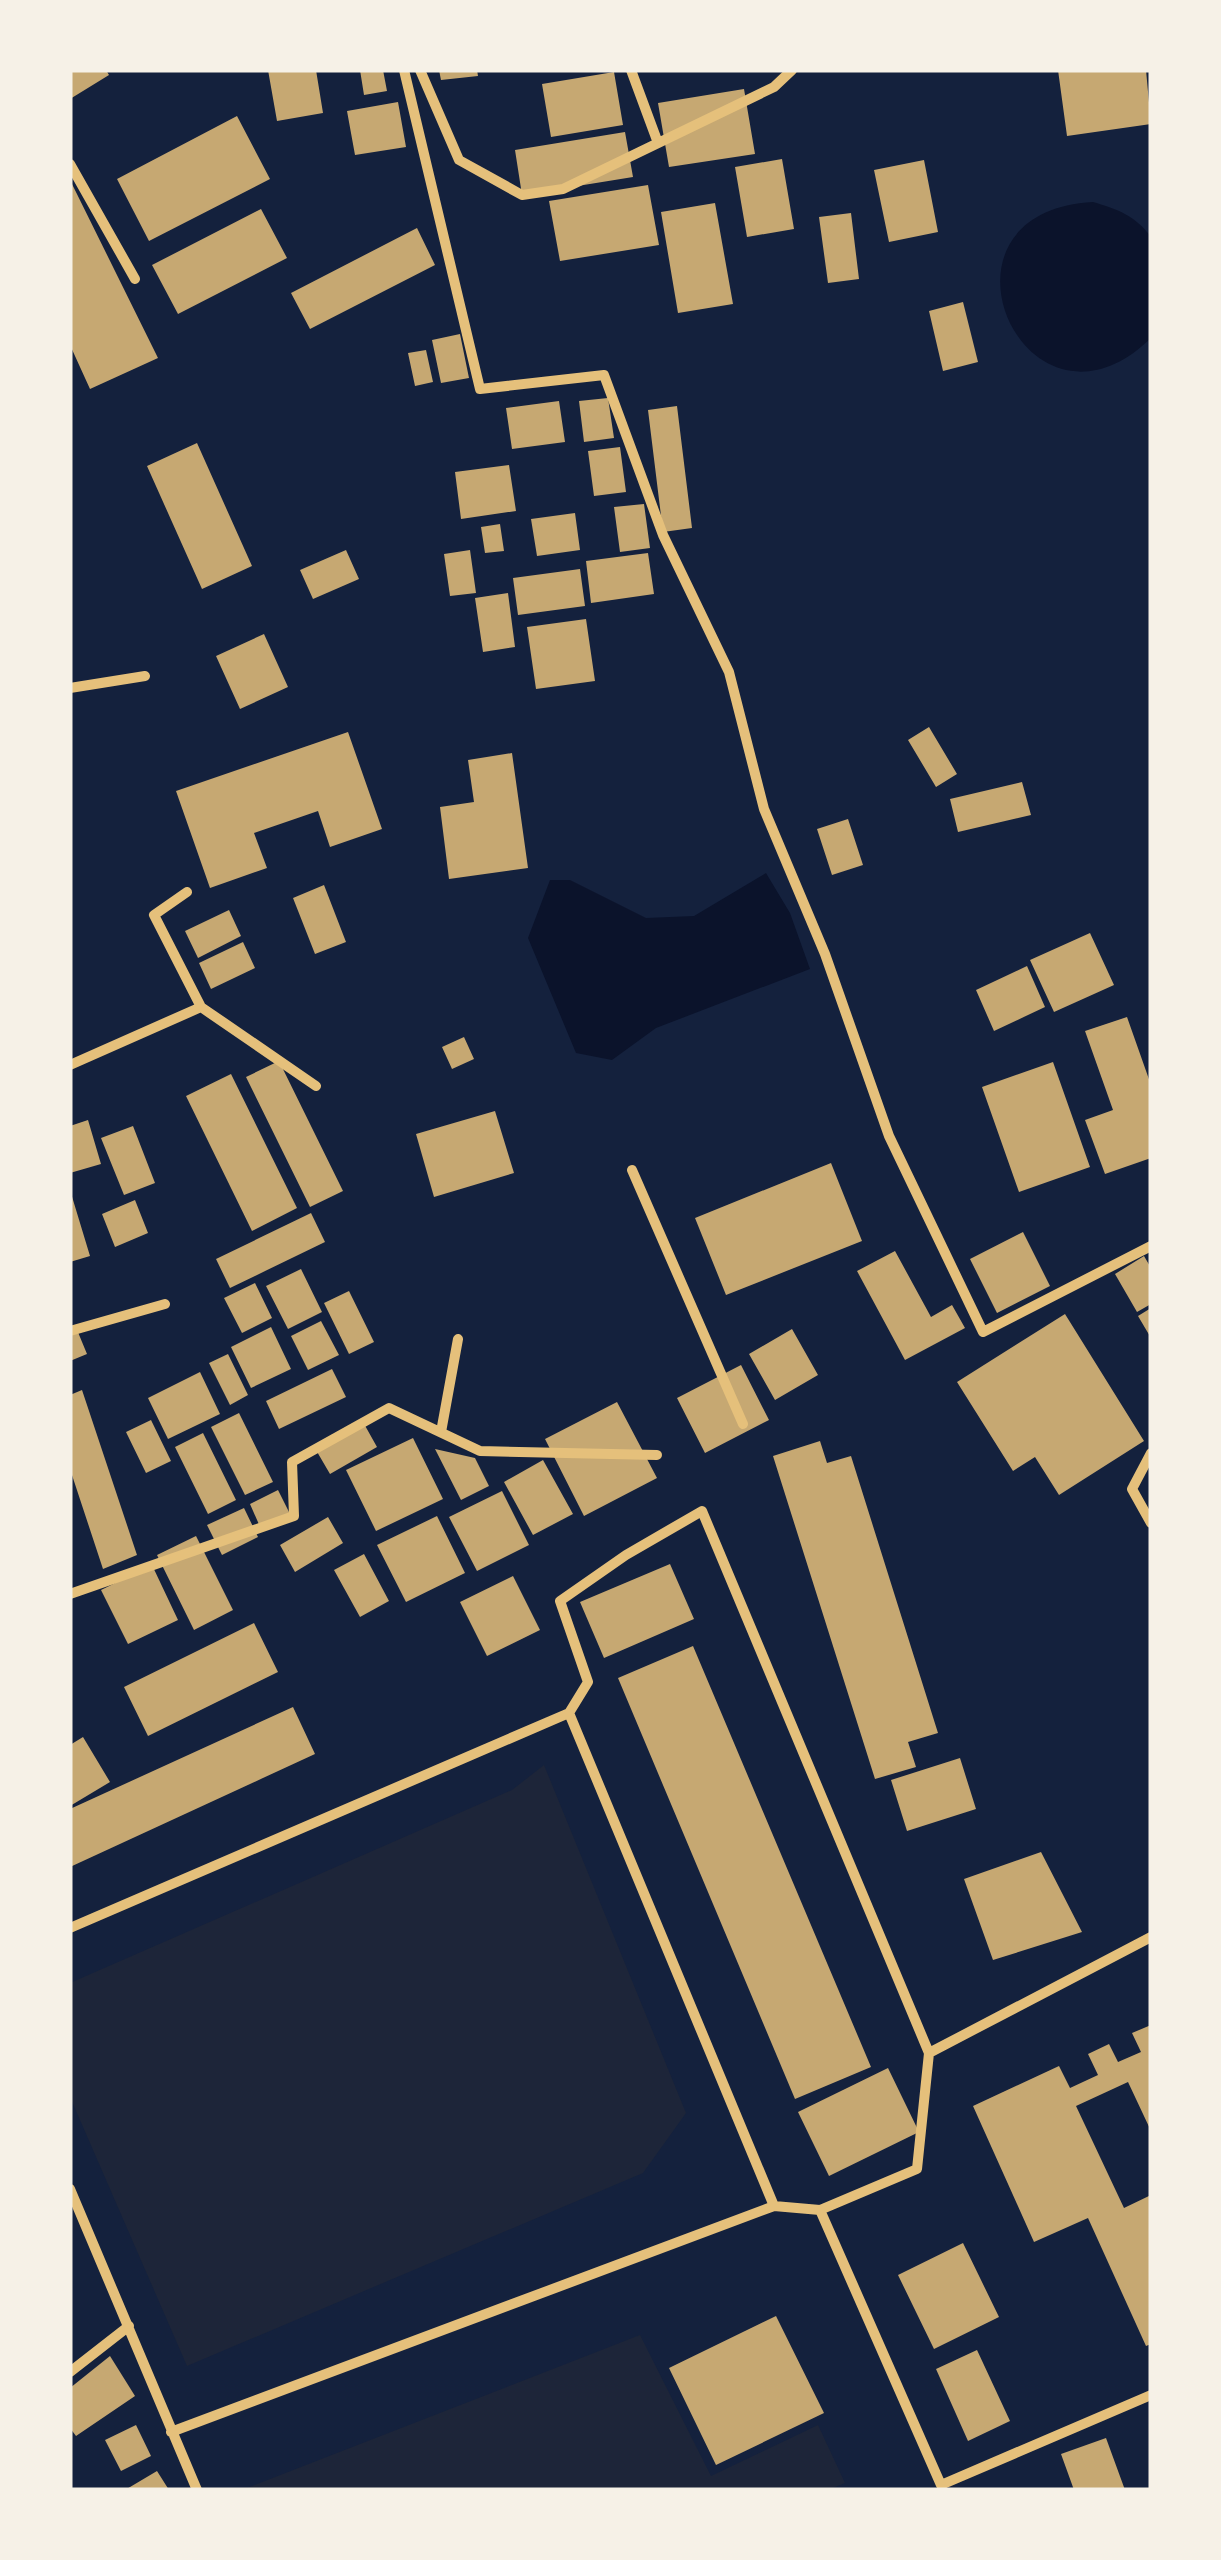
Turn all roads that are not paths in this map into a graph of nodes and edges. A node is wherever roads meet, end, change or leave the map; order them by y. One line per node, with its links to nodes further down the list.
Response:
1 (404, 70): 15 (street)
2 (420, 70): 5 (street)
3 (631, 70): 5 (street)
4 (792, 70): 5 (street)
5 (658, 143)
6 (70, 164): 7 (street)
7 (136, 279)
8 (145, 676): 9 (street)
9 (70, 688)
10 (187, 892): 11 (street)
11 (201, 1008): 12 (street); 13 (street)
12 (70, 1065)
13 (316, 1086)
14 (632, 1170): 19 (street)
15 (1151, 1246)
16 (165, 1304): 17 (street)
17 (70, 1331)
18 (458, 1340): 20 (street)
19 (743, 1424)
20 (440, 1432): 22 (street); 24 (street)
21 (1151, 1453): 23 (street)
22 (657, 1455)
23 (1151, 1524)
24 (70, 1594)
25 (570, 1713): 26 (street); 28 (street); 30 (street)
26 (70, 1928)
27 (1151, 1937): 28 (street)
28 (928, 2053): 31 (street)
29 (70, 2189): 32 (street)
30 (774, 2206): 31 (street); 35 (street)
31 (820, 2210): 36 (street)
32 (128, 2326): 33 (street); 35 (street)
33 (70, 2372)
34 (1151, 2396): 36 (street)
35 (172, 2432): 37 (street)
36 (941, 2485): 38 (street)
37 (197, 2490)
38 (929, 2490)

